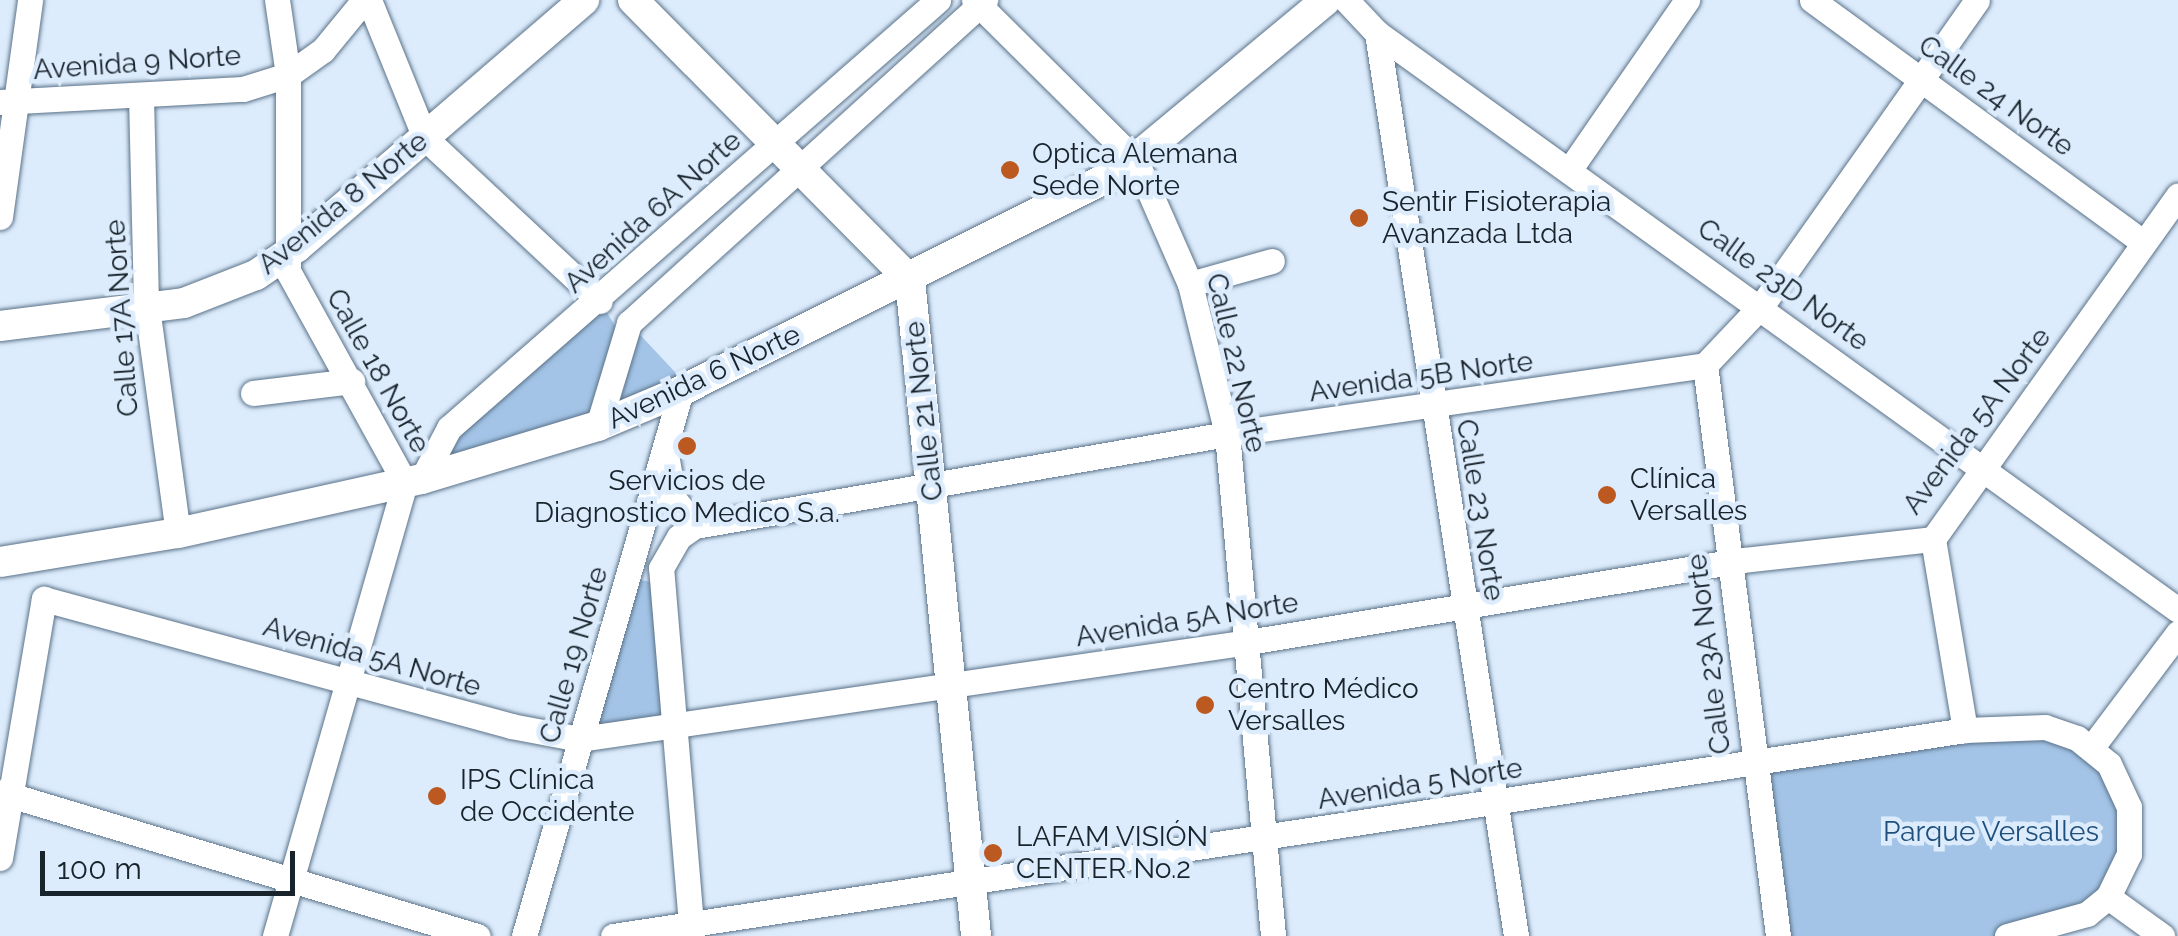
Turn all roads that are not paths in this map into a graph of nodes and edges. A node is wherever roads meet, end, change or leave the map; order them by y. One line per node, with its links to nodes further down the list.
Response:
1 (30, 0): 16 (street)
2 (277, 0): 13 (street, Calle 18 Norte)
3 (367, 0): 13 (street, Avenida 9 Norte); 17 (street)
4 (584, 0): 17 (main road, Avenida 8 Norte)
5 (633, 0): 18 (main road)
6 (938, 0): 18 (street, Avenida 6A Norte)
7 (1687, 0): 21 (street)
8 (1812, 0): 14 (street, Calle 24 Norte)
9 (1978, 0): 14 (street)
10 (980, 2): 19 (street, Calle 22 Norte); 20 (street)
11 (1342, 3): 12 (street, Calle 23D Norte); 19 (main road, Avenida 6 Norte)
12 (1377, 33): 21 (street, Calle 23D Norte); 37 (street, Calle 23 Norte)
13 (288, 75): 15 (street, Avenida 9 Norte); 25 (street, Calle 18 Norte)
14 (1920, 77): 24 (street, Calle 24 Norte); 30 (street)
15 (140, 97): 16 (street, Avenida 9 Norte); 31 (street, Calle 17A Norte)
16 (8, 102): 23 (street)
17 (425, 138): 25 (main road, Avenida 8 Norte); 29 (street)
18 (778, 142): 20 (main road); 29 (street, Avenida 6A Norte)
19 (1136, 161): 27 (main road, Avenida 6 Norte); 28 (street, Calle 22 Norte)
20 (801, 165): 27 (main road); 38 (street)
21 (1570, 169): 30 (street, Calle 23D Norte)
22 (2178, 195): 24 (street, Avenida 5A Norte)
23 (0, 216)
24 (2144, 243): 41 (street, Avenida 5A Norte)
25 (286, 255): 31 (main road, Avenida 8 Norte); 34 (street, Calle 18 Norte)
26 (1272, 261): 28 (street)
27 (910, 280): 35 (main road, Avenida 6 Norte); 43 (main road, Calle 21 Norte)
28 (1190, 284): 39 (street, Calle 22 Norte)
29 (600, 300): 42 (street, Avenida 6A Norte)
30 (1762, 305): 33 (street); 41 (street, Calle 23D Norte)
31 (148, 310): 32 (main road, Avenida 8 Norte); 45 (street, Calle 17A Norte)
32 (0, 326)
33 (1705, 365): 37 (street, Avenida 5B Norte); 48 (street, Calle 23A Norte)
34 (352, 381): 36 (street); 42 (street, Calle 18 Norte)
35 (681, 391): 38 (main road, Avenida 6 Norte); 40 (street, Calle 19 Norte)
36 (253, 393)
37 (1433, 408): 39 (street, Avenida 5B Norte); 51 (street, Calle 23 Norte)
38 (598, 426): 42 (main road, Avenida 6 Norte)
39 (1227, 434): 43 (street, Avenida 5B Norte); 54 (street, Calle 22 Norte)
40 (664, 449): 44 (street); 50 (street, Calle 19 Norte)
41 (1982, 470): 46 (street, Avenida 5A Norte); 52 (street, Calle 23D Norte)
42 (413, 481): 45 (main road, Avenida 6 Norte); 55 (street, Calle 18 Norte)
43 (932, 488): 44 (street, Avenida 5B Norte); 56 (main road, Calle 21 Norte)
44 (696, 526): 49 (street)
45 (178, 534): 47 (main road, Avenida 6 Norte)
46 (1933, 538): 48 (street, Avenida 5A Norte); 58 (street)
47 (0, 562)
48 (1728, 562): 51 (street, Avenida 5A Norte); 61 (street, Calle 23A Norte)
49 (662, 580): 50 (street); 57 (street)
50 (622, 598): 59 (street, Calle 19 Norte)
51 (1464, 605): 54 (street, Avenida 5A Norte); 63 (street, Calle 23 Norte)
52 (2178, 610)
53 (2178, 633): 60 (street)
54 (1248, 642): 56 (street, Avenida 5A Norte); 64 (street, Calle 22 Norte)
55 (348, 682): 59 (street, Avenida 5A Norte); 62 (street, Avenida 5A Norte); 66 (street, Calle 18 Norte)
56 (952, 685): 57 (street, Avenida 5A Norte); 67 (main road, Calle 21 Norte)
57 (676, 729): 59 (street, Avenida 5A Norte); 69 (street)
58 (1966, 730): 60 (street, Avenida 5 Norte); 61 (street, Avenida 5 Norte)
59 (580, 739): 72 (street, Calle 19 Norte)
60 (2092, 747): 68 (street)
61 (1752, 764): 63 (street, Avenida 5 Norte); 77 (street, Calle 23A Norte)
62 (6, 792): 65 (street); 66 (street)
63 (1495, 803): 64 (street, Avenida 5 Norte); 76 (street, Calle 23 Norte)
64 (1264, 840): 67 (street, Avenida 5 Norte); 75 (street, Calle 22 Norte)
65 (0, 858)
66 (291, 880): 70 (street, Calle 18 Norte); 71 (street)
67 (970, 883): 69 (street, Avenida 5 Norte); 74 (main road, Calle 21 Norte)
68 (2108, 897): 78 (street); 79 (street)
69 (692, 930): 73 (street, Avenida 5 Norte)
70 (275, 936)
71 (478, 936)
72 (524, 936)
73 (612, 936)
74 (976, 936)
75 (1274, 936)
76 (1516, 936)
77 (1778, 936)
78 (2007, 936)
79 (2162, 936)

